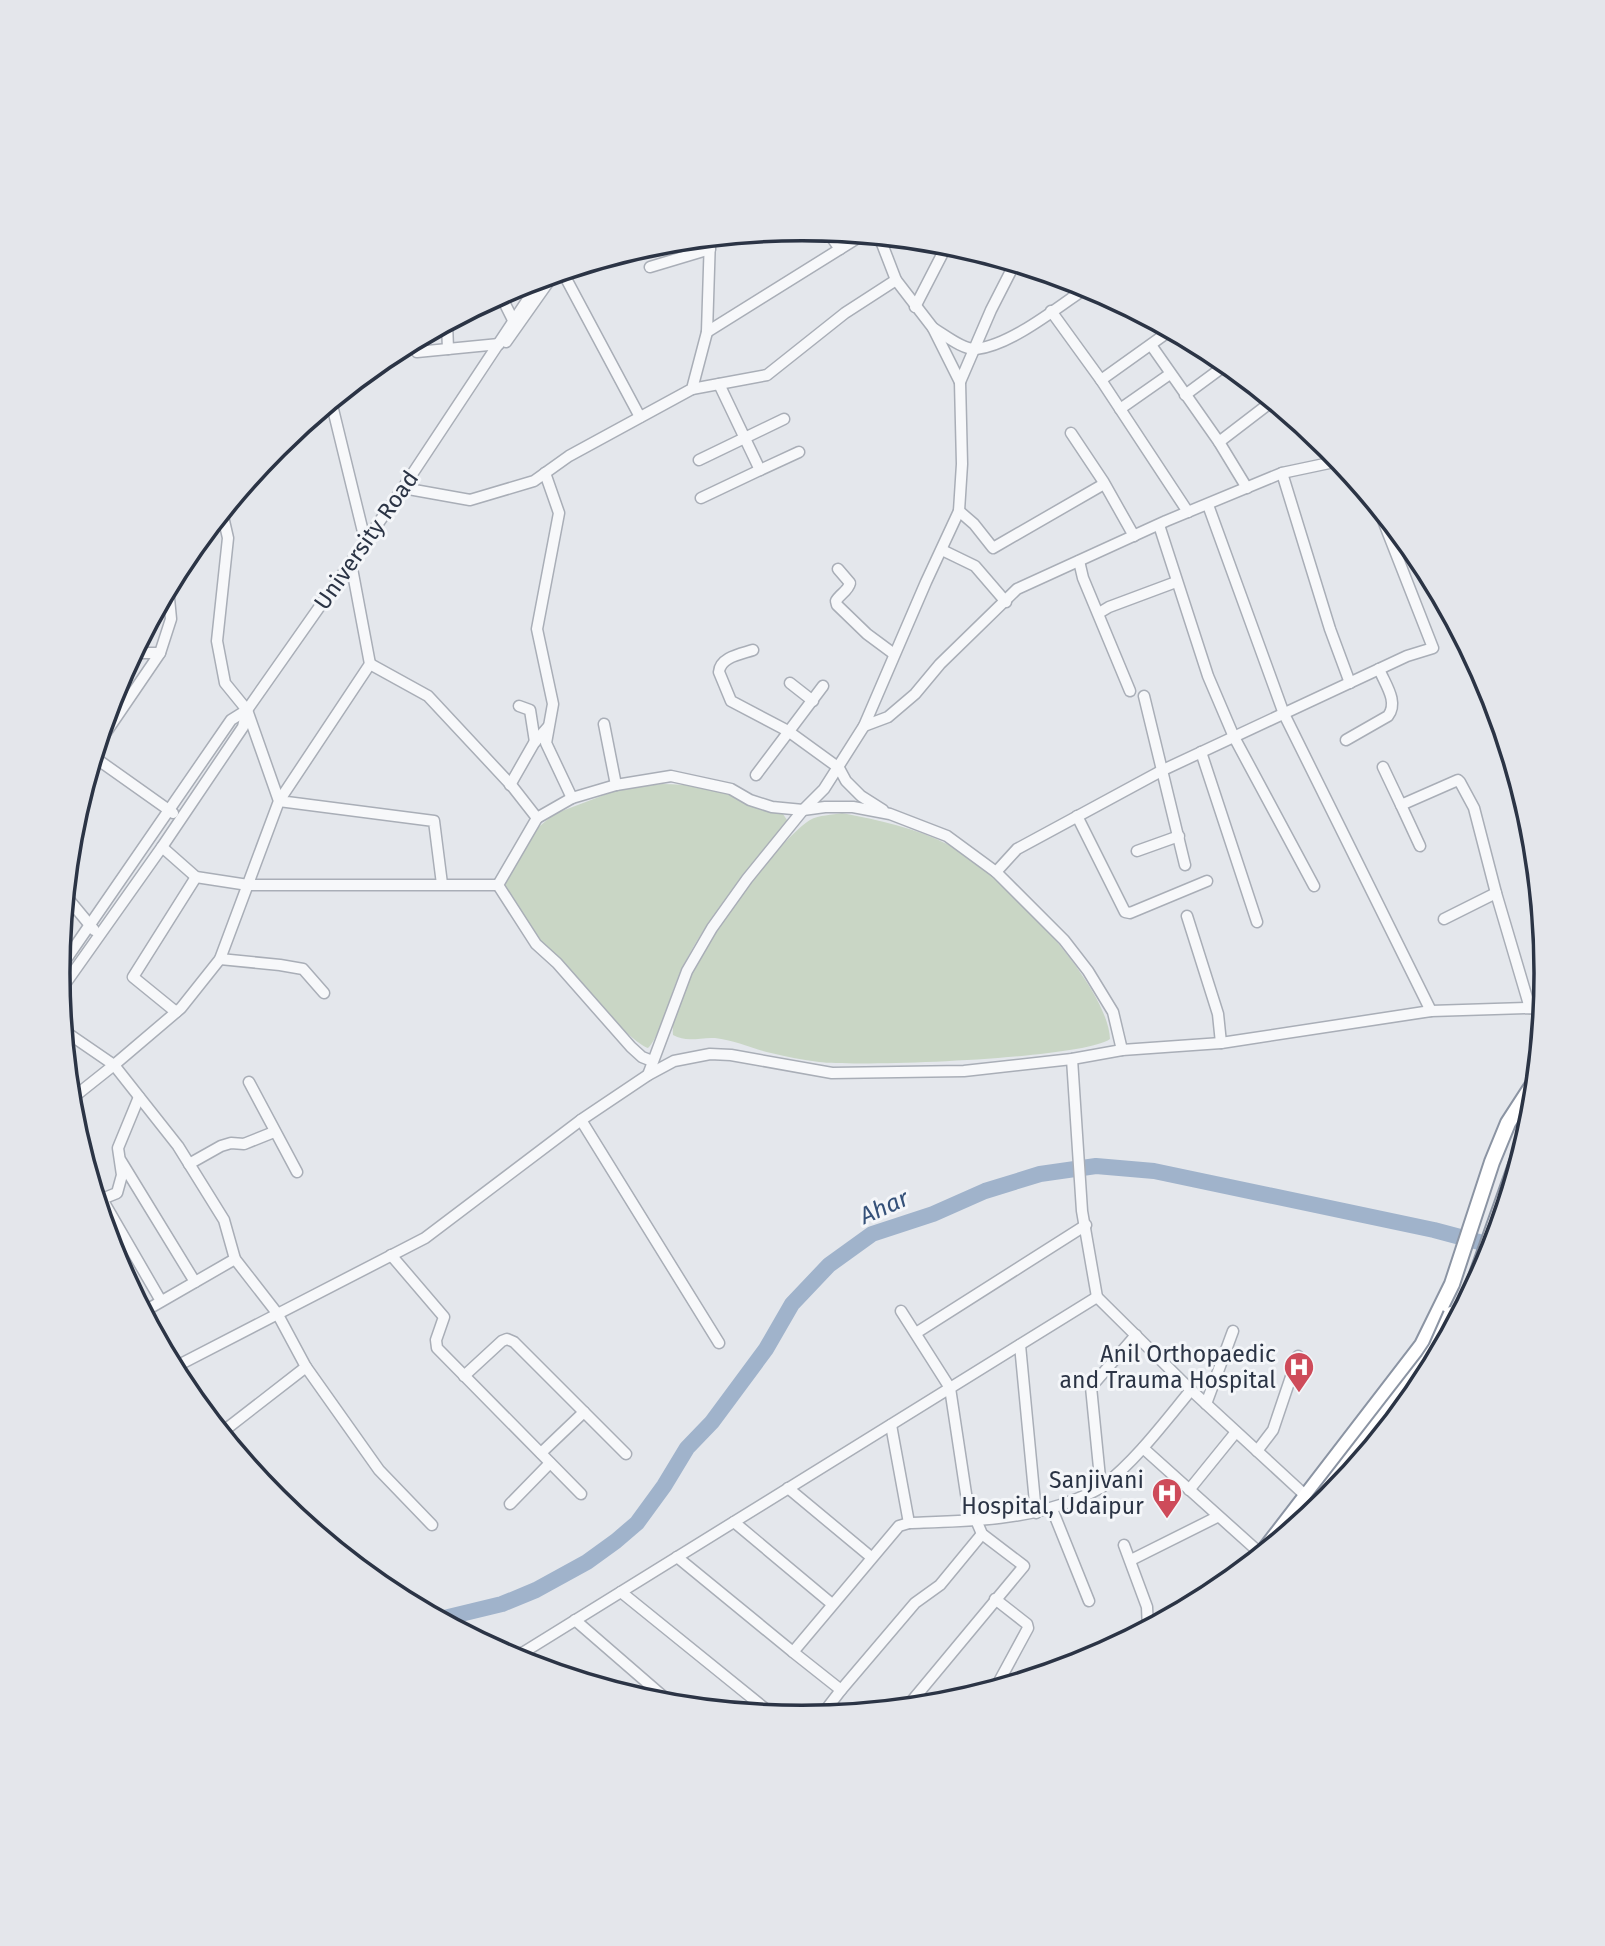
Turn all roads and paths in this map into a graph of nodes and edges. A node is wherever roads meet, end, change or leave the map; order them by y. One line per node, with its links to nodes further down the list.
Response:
1 (835, 242): 6 (street)
2 (851, 242): 6 (street)
3 (882, 245): 11 (street)
4 (710, 247): 20 (street)
5 (695, 249): 8 (street)
6 (840, 249): 20 (street)
7 (942, 255): 16 (street)
8 (650, 267)
9 (1011, 271): 26 (street)
10 (566, 279): 39 (street)
11 (896, 280): 16 (street); 33 (street)
12 (545, 287): 28 (street, University Road)
13 (531, 292): 18 (street, University Road)
14 (1077, 294): 17 (street)
15 (505, 304): 18 (street)
16 (915, 307): 19 (street)
17 (1051, 311): 26 (street); 31 (street)
18 (513, 320): 23 (street, University Road)
19 (933, 328): 26 (street); 32 (street)
20 (707, 332): 34 (street)
21 (447, 333): 25 (street)
22 (1163, 336): 24 (street)
23 (499, 344): 25 (street); 28 (street, University Road)
24 (1151, 345): 30 (street); 31 (street)
25 (448, 349): 27 (street)
26 (975, 349): 32 (street)
27 (417, 351)
28 (483, 369): 51 (street, University Road)
29 (1218, 371): 35 (street)
30 (1170, 374): 35 (street); 37 (street)
31 (1101, 380): 37 (street)
32 (960, 382): 55 (street)
33 (719, 384): 34 (street); 42 (street)
34 (692, 389): 39 (street)
35 (1185, 395): 43 (street)
36 (1266, 406): 43 (street)
37 (1120, 409): 56 (street)
38 (333, 411): 61 (street)
39 (640, 417): 48 (street)
40 (784, 419): 42 (street)
41 (1071, 433): 50 (street)
42 (745, 438): 45 (street); 47 (street)
43 (1219, 442): 52 (street)
44 (799, 452): 47 (street)
45 (699, 460)
46 (1328, 463): 49 (street)
47 (760, 470): 53 (street)
48 (545, 473): 51 (street); 88 (street)
49 (1282, 473): 52 (street); 76 (street)
50 (1104, 484): 55 (street); 60 (street)
51 (403, 488): 61 (street, University Road)
52 (1247, 488): 54 (street)
53 (701, 498)
54 (1208, 505): 56 (street); 84 (street)
55 (959, 511): 62 (street)
56 (1188, 512): 58 (street)
57 (224, 523): 83 (street)
58 (1159, 525): 60 (street); 66 (street)
59 (1388, 532): 75 (street)
60 (1135, 536): 63 (street)
61 (365, 540): 64 (street, University Road)
62 (942, 550): 67 (street); 73 (street)
63 (1079, 561): 67 (street); 69 (street)
64 (351, 563): 74 (street); 83 (street, University Road)
65 (838, 569): 73 (street)
66 (1176, 582): 69 (street); 90 (street)
67 (1006, 601): 87 (street)
68 (170, 604): 72 (street)
69 (1099, 613): 79 (street)
70 (753, 650): 89 (street)
71 (144, 653): 72 (street)
72 (160, 653): 85 (street)
73 (894, 654): 87 (street)
74 (370, 664): 99 (street); 102 (street)
75 (1379, 669): 76 (street); 91 (street)
76 (1350, 683): 84 (street)
77 (790, 684): 81 (street)
78 (823, 686): 81 (street)
79 (1130, 691)
80 (1144, 696): 97 (street)
81 (813, 701): 89 (street)
82 (519, 706): 92 (street)
83 (247, 710): 102 (street); 105 (street, University Road); 109 (street, University Road)
84 (1284, 714): 90 (street); 135 (street)
85 (118, 715)
86 (604, 724): 100 (street)
87 (864, 726): 96 (street)
88 (549, 727): 92 (street); 101 (street)
89 (788, 731): 96 (street); 98 (street)
90 (1234, 737): 93 (street); 121 (street)
91 (1346, 740)
92 (535, 742): 99 (street)
93 (1201, 752): 97 (street); 126 (street)
94 (101, 762): 105 (street)
95 (1383, 766): 103 (street)
96 (839, 768): 104 (street); 106 (street)
97 (1163, 770): 107 (street); 110 (street)
98 (756, 775)
99 (510, 785): 108 (street)
100 (616, 785): 101 (street); 104 (street)
101 (572, 799): 108 (street)
102 (279, 801): 118 (street); 119 (street)
103 (1401, 805): 111 (street); 122 (street)
104 (803, 810): 106 (street); 141 (street)
105 (170, 811): 109 (street); 127 (street, University Road)
106 (890, 814): 115 (street)
107 (1077, 816): 115 (street); 117 (street)
108 (537, 818): 120 (street)
109 (181, 819): 112 (street, University Road)
110 (1179, 836): 113 (street); 114 (street)
111 (1420, 846)
112 (162, 847): 116 (street); 128 (street, University Road)
113 (1136, 851)
114 (1185, 865)
115 (996, 872): 139 (street)
116 (196, 877): 119 (street); 136 (street)
117 (1208, 881)
118 (442, 884): 119 (street); 120 (street)
119 (248, 885): 130 (street)
120 (498, 885): 141 (street)
121 (1314, 886)
122 (1496, 893): 125 (street); 133 (street)
123 (74, 905): 127 (street)
124 (1187, 916): 138 (street)
125 (1444, 919)
126 (1256, 922)
127 (91, 926): 128 (street); 129 (street, University Road)
128 (100, 934): 131 (street, University Road)
129 (71, 954)
130 (220, 959): 132 (street); 136 (street)
131 (70, 977)
132 (324, 993)
133 (1530, 1008): 134 (street); 135 (street)
134 (1534, 1009)
135 (1431, 1011): 138 (street)
136 (176, 1012): 142 (street)
137 (73, 1037): 142 (street)
138 (1220, 1042): 139 (street)
139 (1122, 1050): 140 (street)
140 (1072, 1059): 143 (street); 155 (street)
141 (652, 1061): 143 (street)
142 (114, 1065): 145 (street); 146 (street)
143 (648, 1075): 148 (street)
144 (249, 1082): 149 (street)
145 (80, 1092)
146 (139, 1097): 150 (street); 151 (street)
147 (1524, 1099): 159 (highway)
148 (580, 1121): 156 (street); 169 (street)
149 (274, 1132): 151 (street); 152 (street)
150 (121, 1161): 153 (street); 158 (street)
151 (188, 1164): 157 (street)
152 (297, 1172)
153 (105, 1196)
154 (115, 1224): 161 (street)
155 (1086, 1225): 160 (street); 167 (street)
156 (391, 1255): 165 (street); 174 (street)
157 (235, 1259): 158 (street); 165 (street)
158 (195, 1282): 161 (street)
159 (1452, 1284): 164 (highway); 193 (highway)
160 (1097, 1297): 168 (street); 170 (street)
161 (161, 1301): 162 (street)
162 (151, 1307)
163 (901, 1311): 167 (street)
164 (1451, 1312)
165 (277, 1313): 172 (street); 173 (street)
166 (1233, 1331): 178 (street)
167 (916, 1333): 175 (street)
168 (1136, 1335): 177 (street); 190 (street)
169 (719, 1343)
170 (1020, 1345): 175 (street); 196 (street)
171 (1298, 1356): 185 (street)
172 (183, 1363)
173 (306, 1367): 181 (street); 201 (street)
174 (464, 1376): 179 (street); 186 (street)
175 (950, 1388): 180 (street); 198 (street)
176 (1406, 1389): 183 (highway, bridge)
177 (1191, 1390): 178 (street); 184 (street)
178 (1206, 1404): 182 (street)
179 (584, 1412): 186 (street); 187 (street)
180 (891, 1425): 189 (street); 200 (street)
181 (228, 1427)
182 (1236, 1432): 185 (street); 191 (street)
183 (1361, 1446)
184 (1143, 1448): 190 (street); 191 (street)
185 (1257, 1451): 193 (street)
186 (541, 1453): 188 (street)
187 (626, 1454)
188 (550, 1463): 192 (street); 194 (street)
189 (788, 1488): 199 (street); 207 (street)
190 (1101, 1488): 195 (street)
191 (1189, 1490): 197 (street)
192 (581, 1494)
193 (1306, 1496): 202 (highway)
194 (510, 1504)
195 (1052, 1509): 196 (street); 211 (street)
196 (1036, 1513): 198 (street)
197 (1217, 1517): 205 (street); 208 (street)
198 (973, 1520): 200 (street); 203 (street)
199 (734, 1522): 206 (street); 212 (street)
200 (909, 1523): 207 (street)
201 (432, 1525)
202 (1284, 1525)
203 (982, 1534): 210 (street); 219 (street)
204 (1124, 1545): 208 (street)
205 (1253, 1550)
206 (677, 1557): 209 (street); 216 (street)
207 (871, 1557): 212 (street)
208 (1131, 1560): 213 (street)
209 (621, 1592): 214 (street); 221 (street)
210 (995, 1599): 217 (street); 220 (street)
211 (1089, 1601)
212 (832, 1605): 216 (street)
213 (1148, 1618)
214 (575, 1620): 215 (street); 218 (street)
215 (525, 1651)
216 (793, 1652): 219 (street)
217 (1001, 1678)
218 (653, 1689)
219 (841, 1690): 222 (street)
220 (916, 1696)
221 (756, 1704)
222 (830, 1705)

